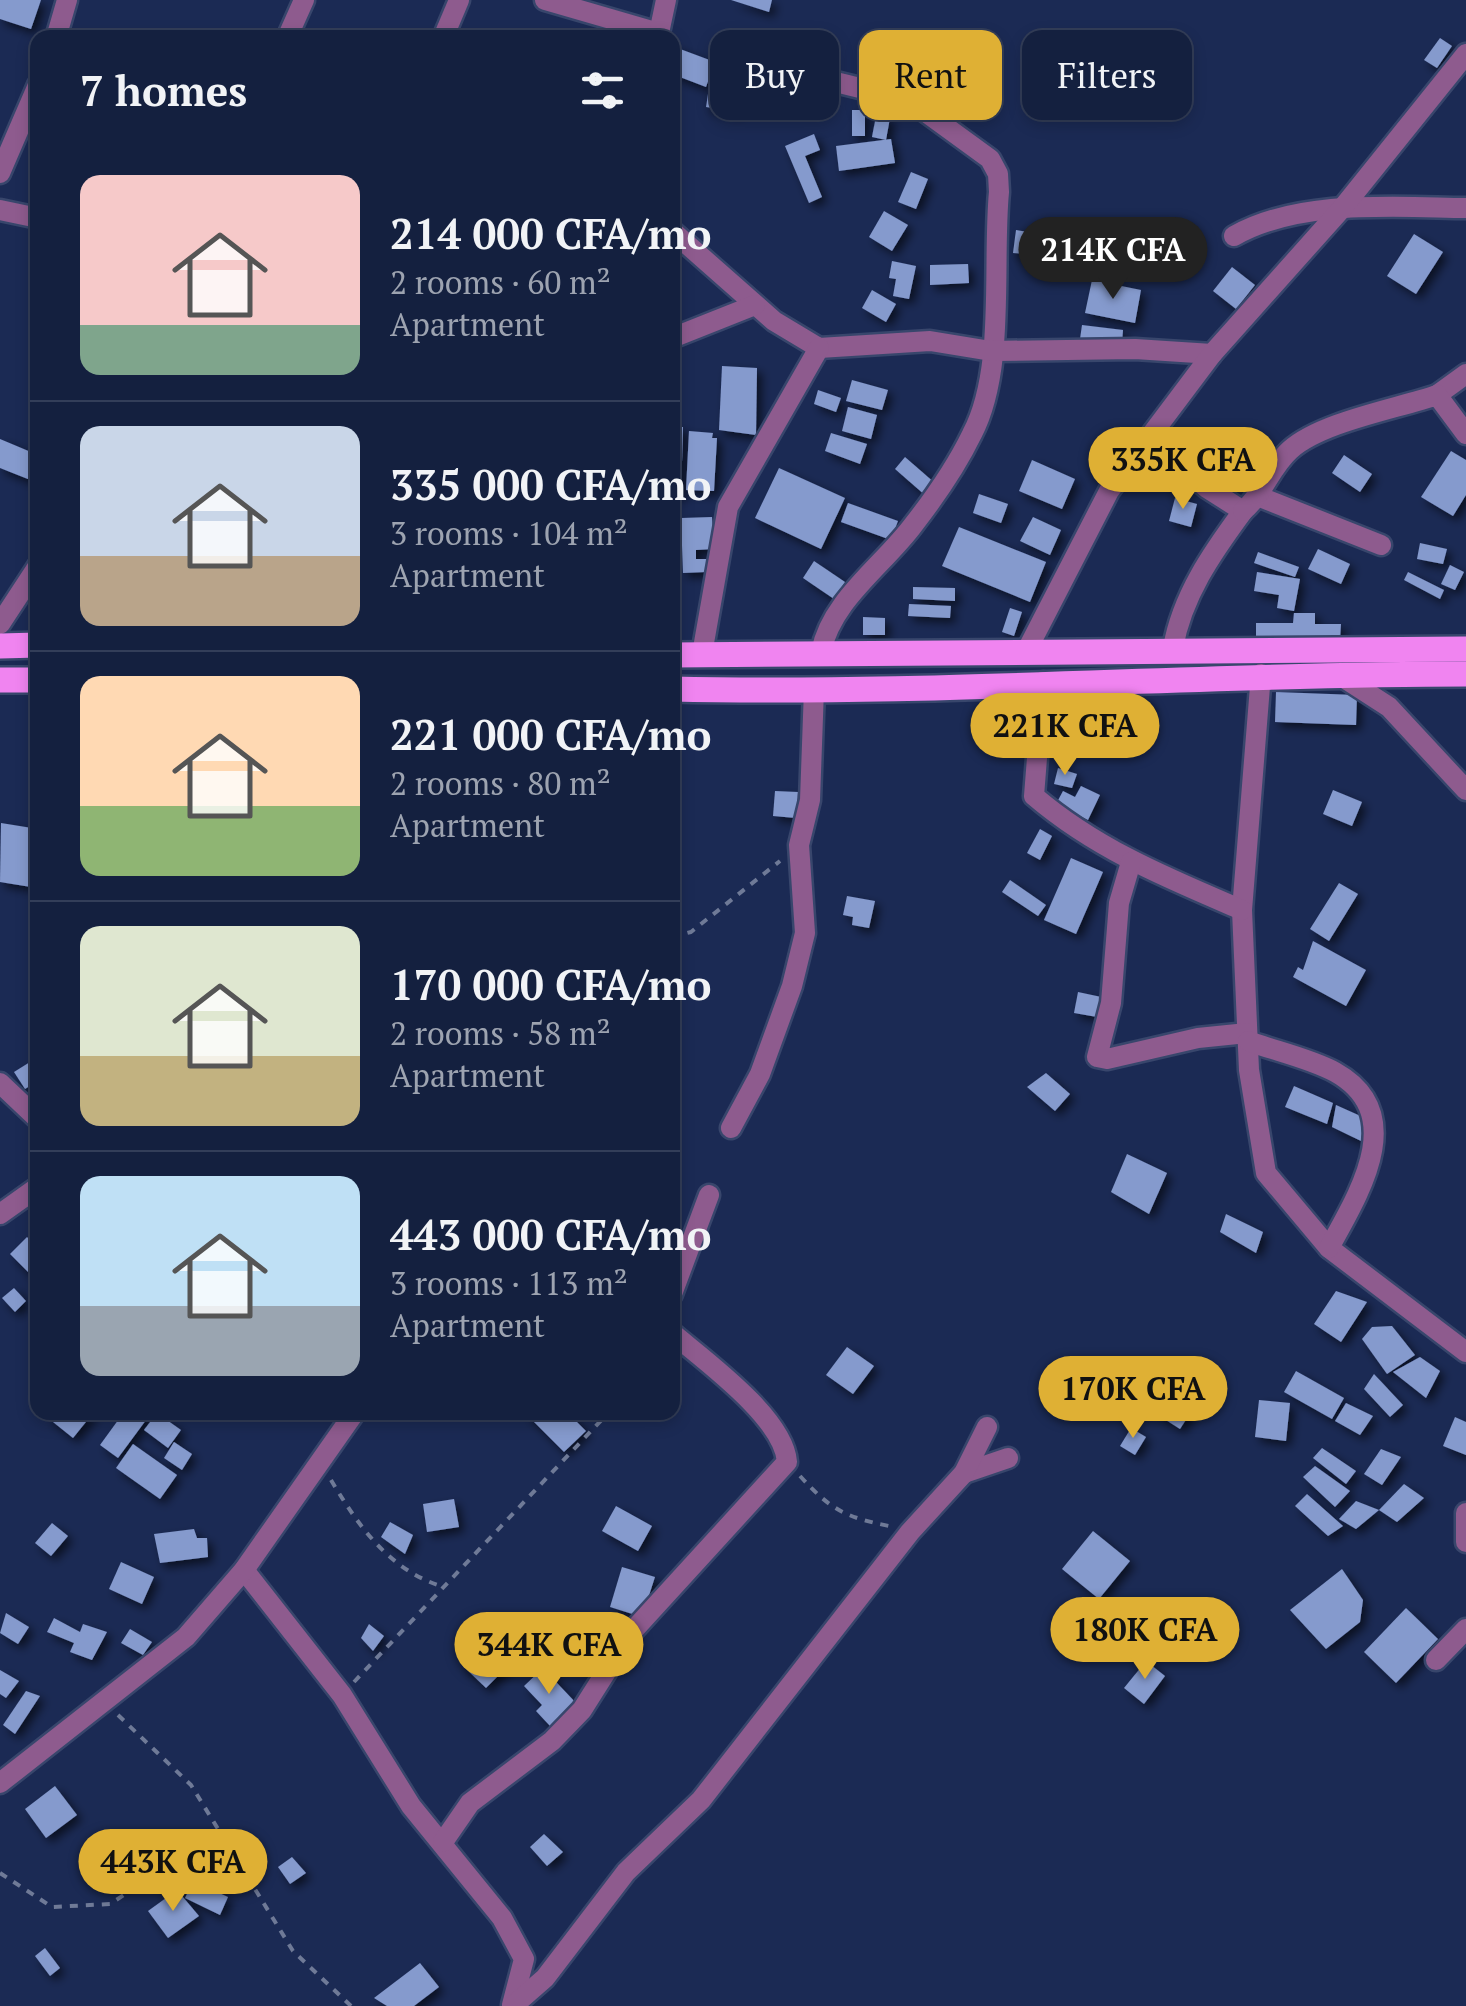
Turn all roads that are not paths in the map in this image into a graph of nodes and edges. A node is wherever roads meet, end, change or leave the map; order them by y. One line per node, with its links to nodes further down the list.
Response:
1 (68, 0): 6 (street)
2 (304, 0): 7 (street)
3 (459, 0): 8 (street)
4 (545, 0): 9 (street)
5 (666, 0): 10 (street)
6 (59, 30)
7 (291, 30)
8 (446, 30)
9 (642, 30)
10 (659, 30)
11 (1466, 54): 15 (street)
12 (839, 83): 24 (street)
13 (30, 104): 14 (street)
14 (0, 173)
15 (1344, 206): 16 (street); 19 (street); 25 (street)
16 (1466, 208)
17 (0, 210): 18 (street)
18 (30, 216)
19 (1234, 236)
20 (680, 238): 21 (street)
21 (755, 305): 22 (street); 23 (street)
22 (680, 335)
23 (819, 348): 24 (street); 42 (street)
24 (991, 351): 25 (street); 40 (street)
25 (1212, 354): 29 (street)
26 (1466, 374): 27 (street)
27 (1437, 396): 28 (street); 30 (street)
28 (1466, 434)
29 (1151, 441): 31 (street); 39 (street)
30 (1260, 497): 31 (street); 32 (street)
31 (1242, 511): 37 (street)
32 (1380, 545)
33 (30, 578): 34 (street)
34 (0, 624)
35 (30, 645): 36 (main road)
36 (0, 646)
37 (1173, 648): 38 (main road); 39 (main road)
38 (1466, 649)
39 (1027, 650): 40 (main road)
40 (821, 652): 42 (main road)
41 (680, 654): 42 (main road)
42 (702, 654)
43 (1261, 674): 44 (main road); 48 (main road); 53 (street)
44 (1338, 674): 45 (main road); 51 (street)
45 (1466, 674)
46 (0, 680): 47 (main road)
47 (30, 680)
48 (1043, 682): 49 (main road); 52 (street)
49 (814, 688): 50 (main road); 57 (street)
50 (680, 689)
51 (1466, 790)
52 (1131, 862): 53 (street); 54 (street)
53 (1242, 910): 54 (street)
54 (1247, 1037): 61 (street); 61 (street)
55 (0, 1083): 56 (street)
56 (30, 1111)
57 (731, 1128)
58 (30, 1192): 60 (street)
59 (708, 1195): 62 (street)
60 (0, 1214)
61 (1329, 1248): 64 (street)
62 (680, 1272)
63 (680, 1340): 75 (street)
64 (1466, 1352)
65 (349, 1420): 71 (street)
66 (987, 1427): 68 (street)
67 (1008, 1458): 68 (street)
68 (964, 1473): 76 (street)
69 (1466, 1513): 70 (street)
70 (1466, 1542)
71 (244, 1570): 74 (street); 75 (street)
72 (1466, 1629): 73 (street)
73 (1436, 1660)
74 (0, 1783)
75 (443, 1842): 76 (street)
76 (512, 2006)

